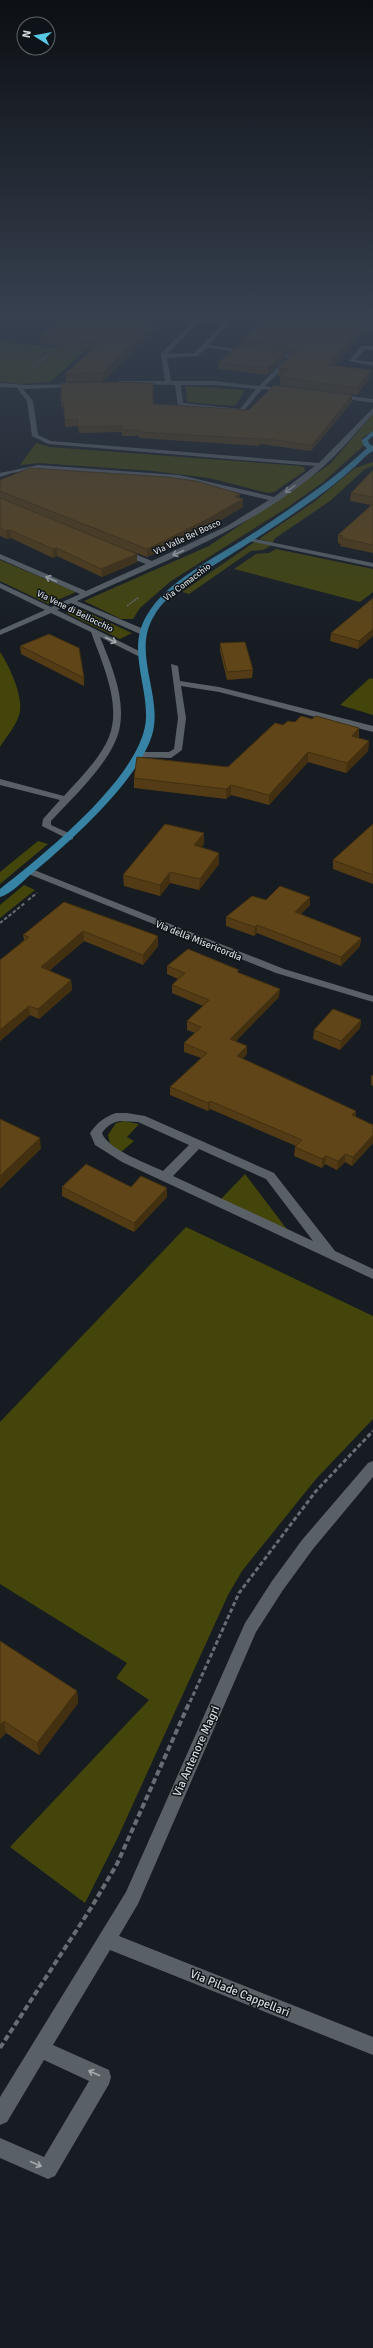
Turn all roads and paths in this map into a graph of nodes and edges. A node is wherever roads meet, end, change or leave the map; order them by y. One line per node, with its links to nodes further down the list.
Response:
1 (33, 425): 6 (street)
2 (359, 425): 6 (street)
3 (373, 434): 4 (main road, Via Comacchio)
4 (372, 448): 7 (main road, Via Comacchio)
5 (368, 461): 7 (main road, Via Comacchio)
6 (321, 465): 9 (street, Via Valle Bel Bosco, one-way to 9)
7 (349, 469): 10 (main road, Via Comacchio)
8 (0, 475): 9 (street)
9 (275, 499): 13 (street, Via Valle Bel Bosco, one-way to 13)
10 (249, 539): 14 (street); 20 (main road, Via Comacchio)
11 (116, 550): 13 (street)
12 (0, 556): 16 (street, Via Vene di Bellocchio, one-way to 12)
13 (153, 564): 16 (street, Via Valle Bel Bosco)
14 (373, 565)
15 (0, 585): 18 (street, Via Vene di Bellocchio)
16 (87, 594): 17 (street, Via Valle Bel Bosco)
17 (72, 601): 18 (street, Via Valle Bel Bosco); 20 (street, Via Vene di Bellocchio)
18 (51, 611): 19 (street, Via Vene di Bellocchio); 21 (street, Via Valle Bel Bosco)
19 (94, 631): 22 (street, Via Vene di Bellocchio, one-way to 22); 28 (street)
20 (142, 632): 22 (main road, Via Comacchio)
21 (0, 633)
22 (141, 654): 26 (main road, Via Comacchio)
23 (174, 666): 24 (street)
24 (177, 682): 25 (street); 26 (street)
25 (373, 729)
26 (139, 755): 29 (main road, Via Comacchio)
27 (0, 782): 28 (street)
28 (66, 799): 29 (street)
29 (70, 837): 30 (main road, Via Comacchio)
30 (29, 871): 31 (main road, Via Comacchio); 32 (street, Via della Misericordia)
31 (0, 894)
32 (373, 999)
33 (197, 1144): 34 (street); 34 (street); 35 (street)
34 (164, 1177): 35 (street)
35 (331, 1255): 36 (street)
36 (373, 1274)
37 (373, 1467): 38 (street, Via Antenore Magri)
38 (107, 1940): 39 (street, Via Pilade Cappellari); 40 (street, Via Antenore Magri)
39 (373, 2046)
40 (40, 2049): 41 (street, Via Antenore Magri); 42 (street, one-way to 40)
41 (0, 2115)
42 (0, 2148)

